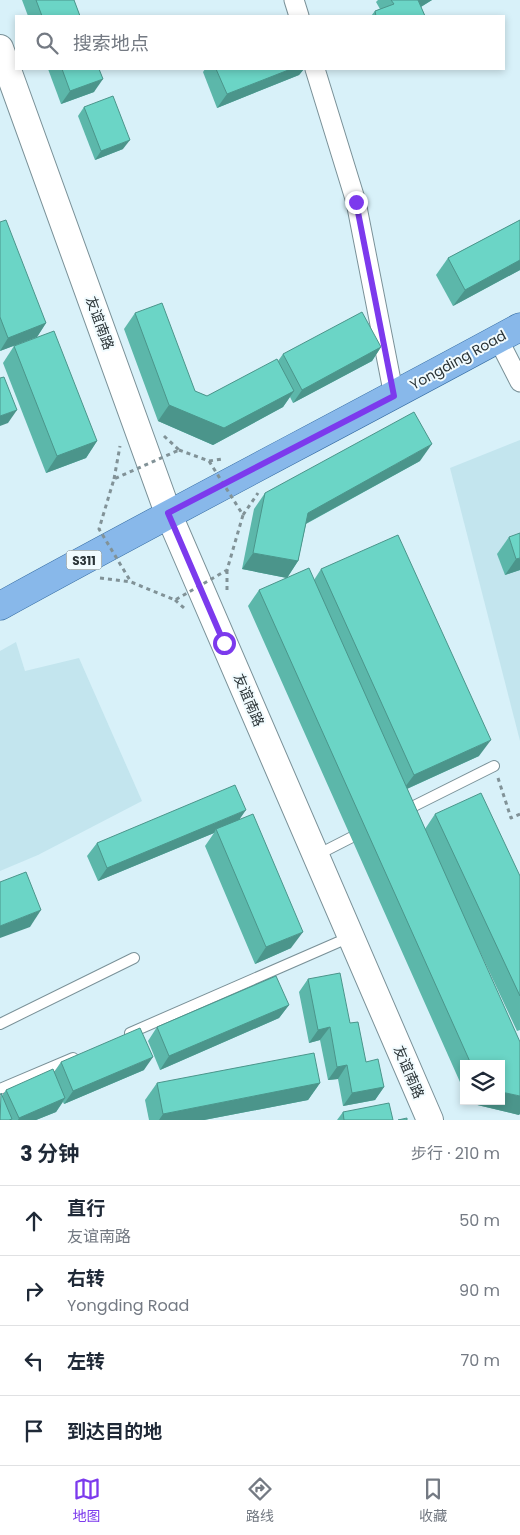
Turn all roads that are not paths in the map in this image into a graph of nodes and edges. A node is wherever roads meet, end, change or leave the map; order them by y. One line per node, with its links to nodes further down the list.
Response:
1 (0, 48): 6 (main road, 友谊南路)
2 (315, 70): 5 (street)
3 (509, 333): 4 (street); 5 (main road, Yongding Road / S311)
4 (520, 382)
5 (394, 396): 6 (main road, Yongding Road / S311)
6 (168, 513): 7 (main road, Yongding Road / S311); 11 (main road, 友谊南路)
7 (0, 606)
8 (494, 766): 9 (lane)
9 (396, 815)
10 (369, 828): 11 (lane)
11 (316, 855): 12 (main road, 友谊南路)
12 (351, 937): 15 (lane); 18 (main road, 友谊南路)
13 (134, 958): 14 (lane)
14 (0, 1024)
15 (122, 1037)
16 (87, 1052): 17 (lane)
17 (0, 1089)
18 (430, 1120)

